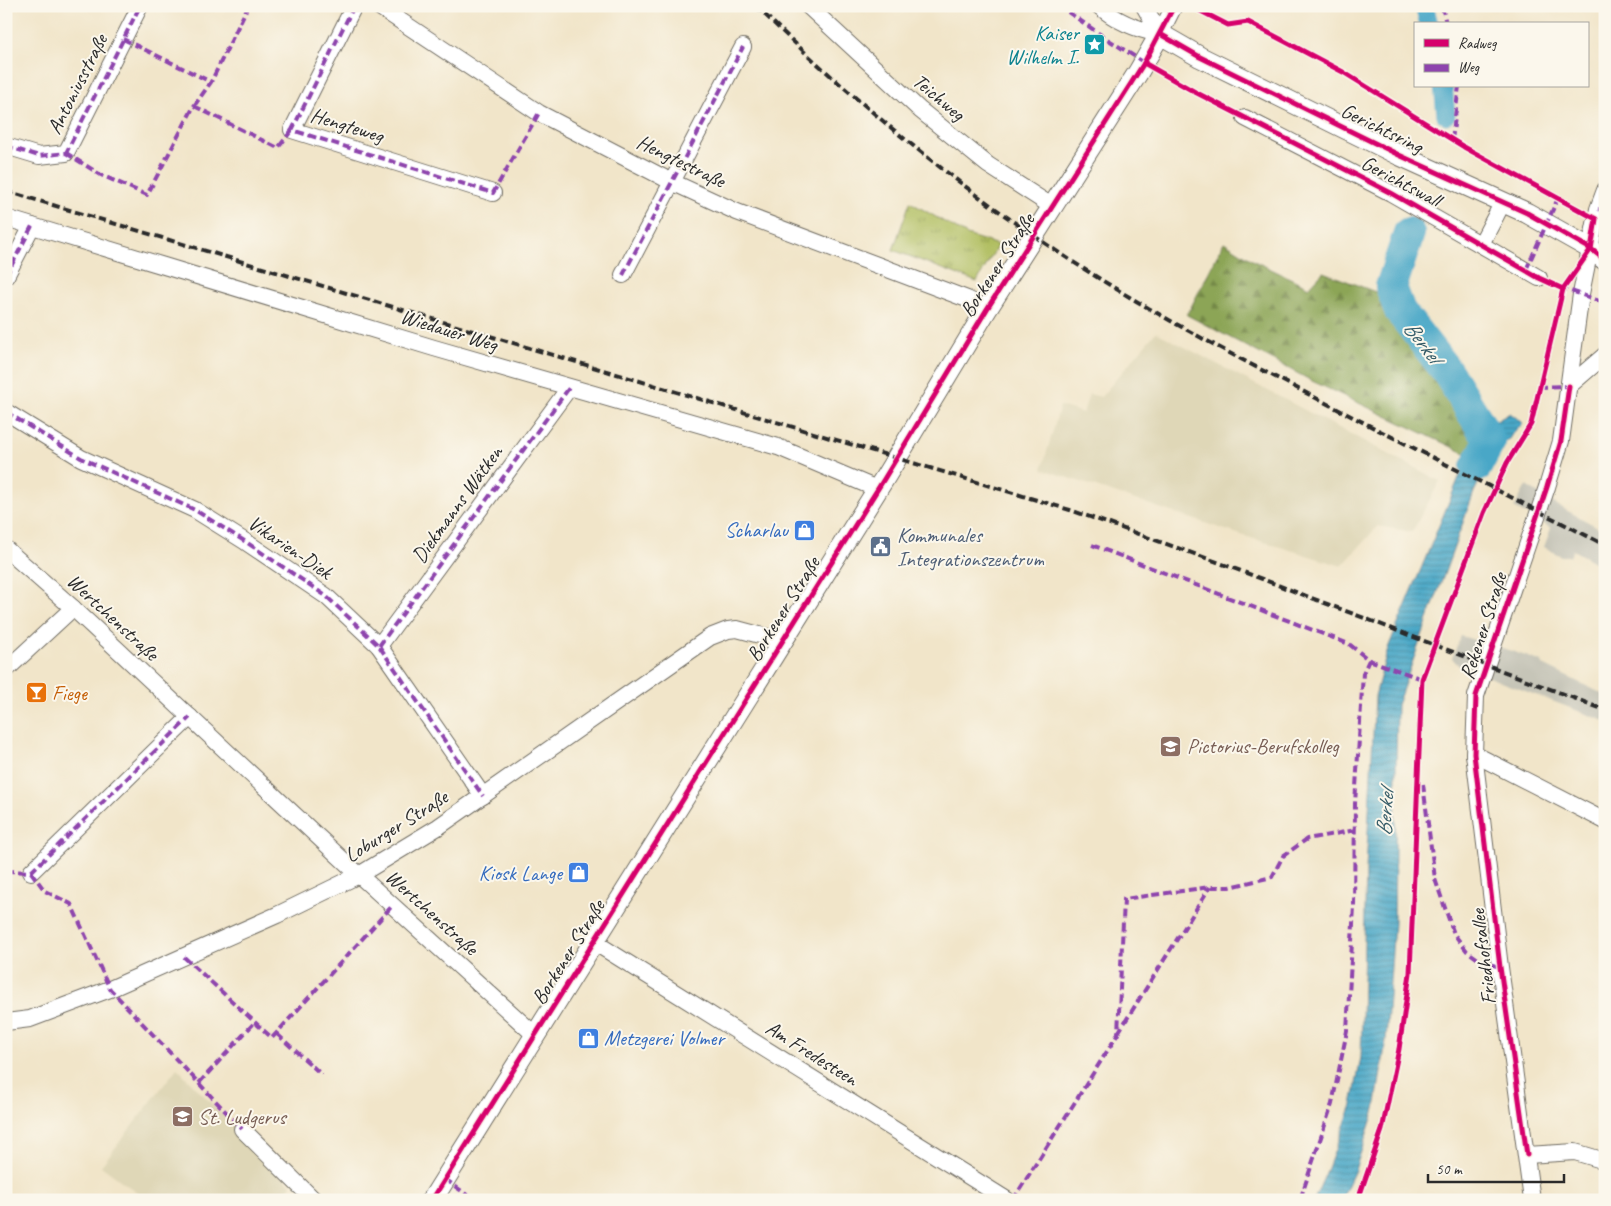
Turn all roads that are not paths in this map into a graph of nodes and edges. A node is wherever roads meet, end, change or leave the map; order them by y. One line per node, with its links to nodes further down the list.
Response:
1 (140, 6): 11 (street, Antoniusstraße)
2 (354, 6): 14 (street, Hengteweg)
3 (378, 6): 12 (street, Hengtestraße)
4 (808, 6): 16 (street, Teichweg)
5 (1099, 6): 8 (street)
6 (1144, 6): 8 (street)
7 (1174, 6): 8 (street)
8 (1160, 34): 15 (street, Gerichtsring); 16 (street, Borkener Straße)
9 (743, 47): 12 (street)
10 (1245, 118): 19 (street, Gerichtswall)
11 (6, 146)
12 (672, 182): 21 (street); 24 (street, Hengtestraße)
13 (1605, 190): 20 (street, Rekener Straße)
14 (492, 193)
15 (1503, 202): 19 (street); 20 (street, Gerichtsring)
16 (1053, 207): 24 (street, Borkener Straße)
17 (6, 218): 18 (street, Wiedauer Weg)
18 (32, 226): 22 (street); 27 (street, Wiedauer Weg)
19 (1481, 244): 23 (street, Gerichtswall)
20 (1598, 254): 26 (street, Rekener Straße)
21 (623, 275)
22 (6, 276)
23 (1539, 278)
24 (987, 309): 29 (street, Borkener Straße)
25 (1605, 355): 26 (street)
26 (1568, 386): 36 (street, Rekener Straße)
27 (569, 388): 29 (street, Wiedauer Weg); 33 (street, Diekmanns Wätken)
28 (6, 412): 33 (street, Vikarien-Diek)
29 (877, 489): 32 (street, Borkener Straße)
30 (6, 549): 31 (street, Wertchenstraße)
31 (73, 608): 34 (street); 35 (street, Wertchenstraße)
32 (782, 641): 37 (street, Loburger Straße); 41 (street, Borkener Straße)
33 (379, 646): 37 (street, Vikarien-Diek)
34 (6, 670)
35 (190, 718): 39 (street); 40 (street, Wertchenstraße)
36 (1474, 754): 38 (street); 45 (street, Friedhofsallee)
37 (484, 796): 40 (street, Loburger Straße)
38 (1605, 821)
39 (31, 872)
40 (359, 875): 42 (street, Loburger Straße); 43 (street, Wertchenstraße)
41 (594, 942): 43 (street, Borkener Straße); 49 (street, Am Fredesteen)
42 (6, 1022)
43 (535, 1035): 48 (street, Borkener Straße)
44 (242, 1129): 47 (street)
45 (1527, 1155): 46 (street); 50 (street, Friedhofsallee)
46 (1605, 1161)
47 (314, 1200)
48 (432, 1200)
49 (1007, 1200)
50 (1532, 1200)

